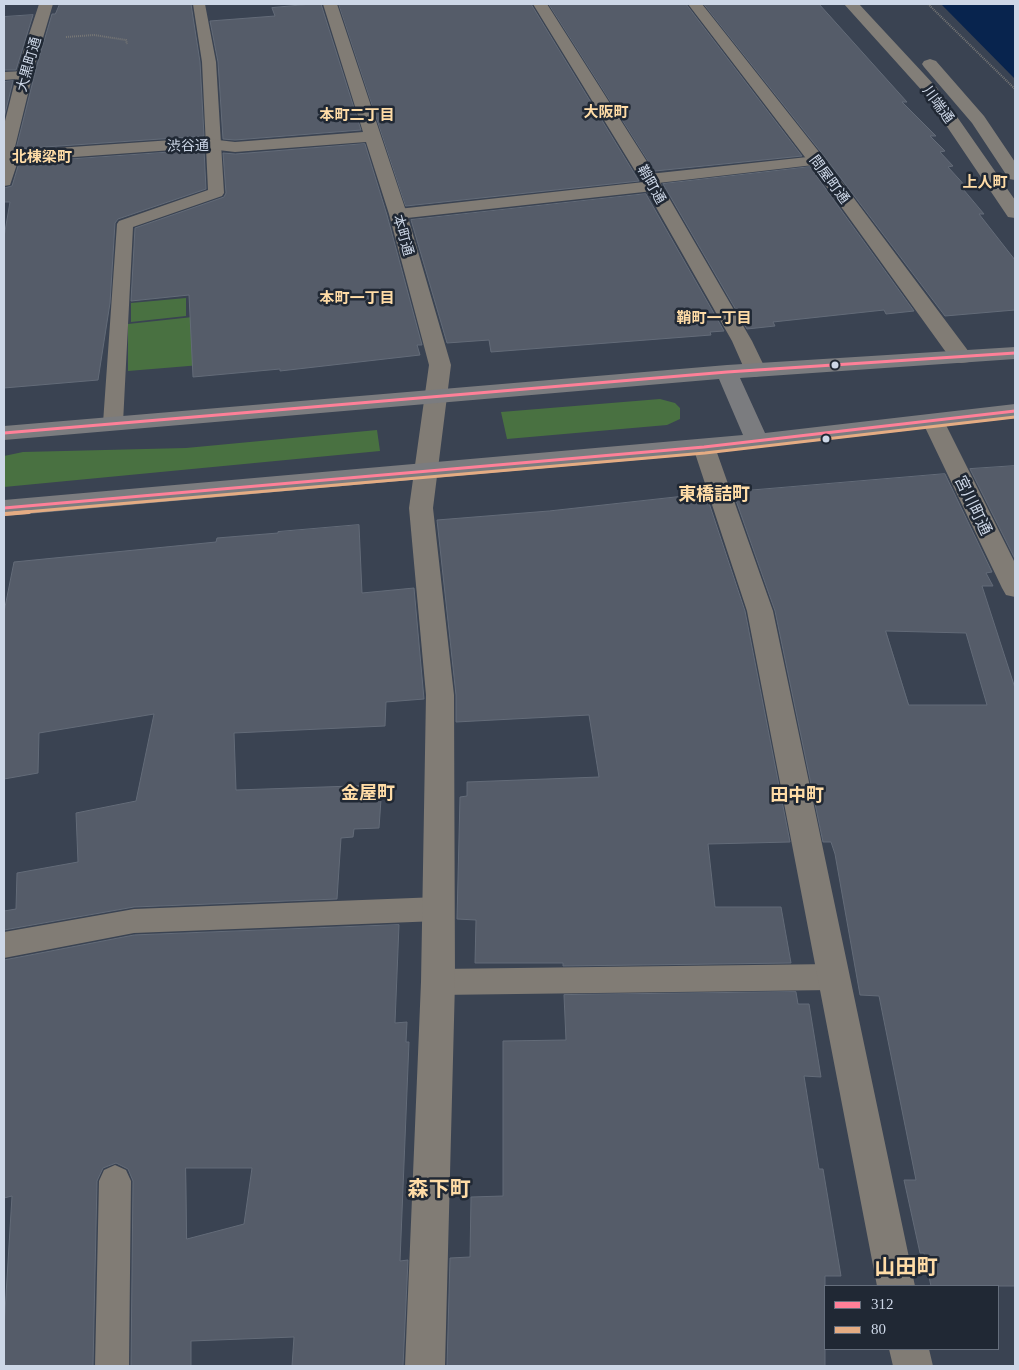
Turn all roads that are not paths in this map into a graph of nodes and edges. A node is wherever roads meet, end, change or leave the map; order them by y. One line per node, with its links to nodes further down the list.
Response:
1 (46, 4): 8 (street, 大黒町通)
2 (199, 4): 11 (lane)
3 (330, 4): 10 (street, 本町通)
4 (540, 4): 16 (street, 鞘町通)
5 (695, 4): 13 (street, 問屋町通)
6 (851, 4): 17 (street, 川端通)
7 (919, 52): 14 (street, 川端通)
8 (24, 75): 9 (lane); 12 (street, 大黒町通)
9 (4, 76)
10 (372, 136): 11 (street, 渋谷通); 18 (street, 本町通)
11 (214, 144): 12 (street, 渋谷通); 26 (lane)
12 (7, 157): 15 (street, 大黒町通)
13 (817, 161): 16 (lane); 20 (street, 問屋町通)
14 (1015, 175)
15 (4, 181)
16 (651, 182): 18 (lane); 21 (street, 鞘町通)
17 (1015, 213)
18 (398, 214): 23 (street, 本町通)
19 (1013, 353): 20 (highway)
20 (961, 356): 21 (highway)
21 (755, 370): 22 (highway)
22 (727, 372): 23 (highway); 28 (highway)
23 (436, 398): 26 (highway); 30 (street, 本町通)
24 (1015, 411): 25 (highway)
25 (933, 421): 28 (highway); 32 (street, 宮川町通)
26 (113, 424): 27 (highway)
27 (4, 433)
28 (757, 441): 29 (highway)
29 (704, 447): 30 (highway); 35 (street)
30 (427, 472): 31 (highway); 33 (street, 本町通)
31 (4, 508)
32 (1015, 588)
33 (438, 909): 34 (lane); 36 (street, 本町通)
34 (4, 945)
35 (833, 977): 36 (lane); 38 (street)
36 (438, 982): 41 (street, 本町通)
37 (115, 1180): 40 (lane)
38 (896, 1285)
39 (909, 1350): 42 (street)
40 (112, 1366)
41 (425, 1366)
42 (913, 1366)

